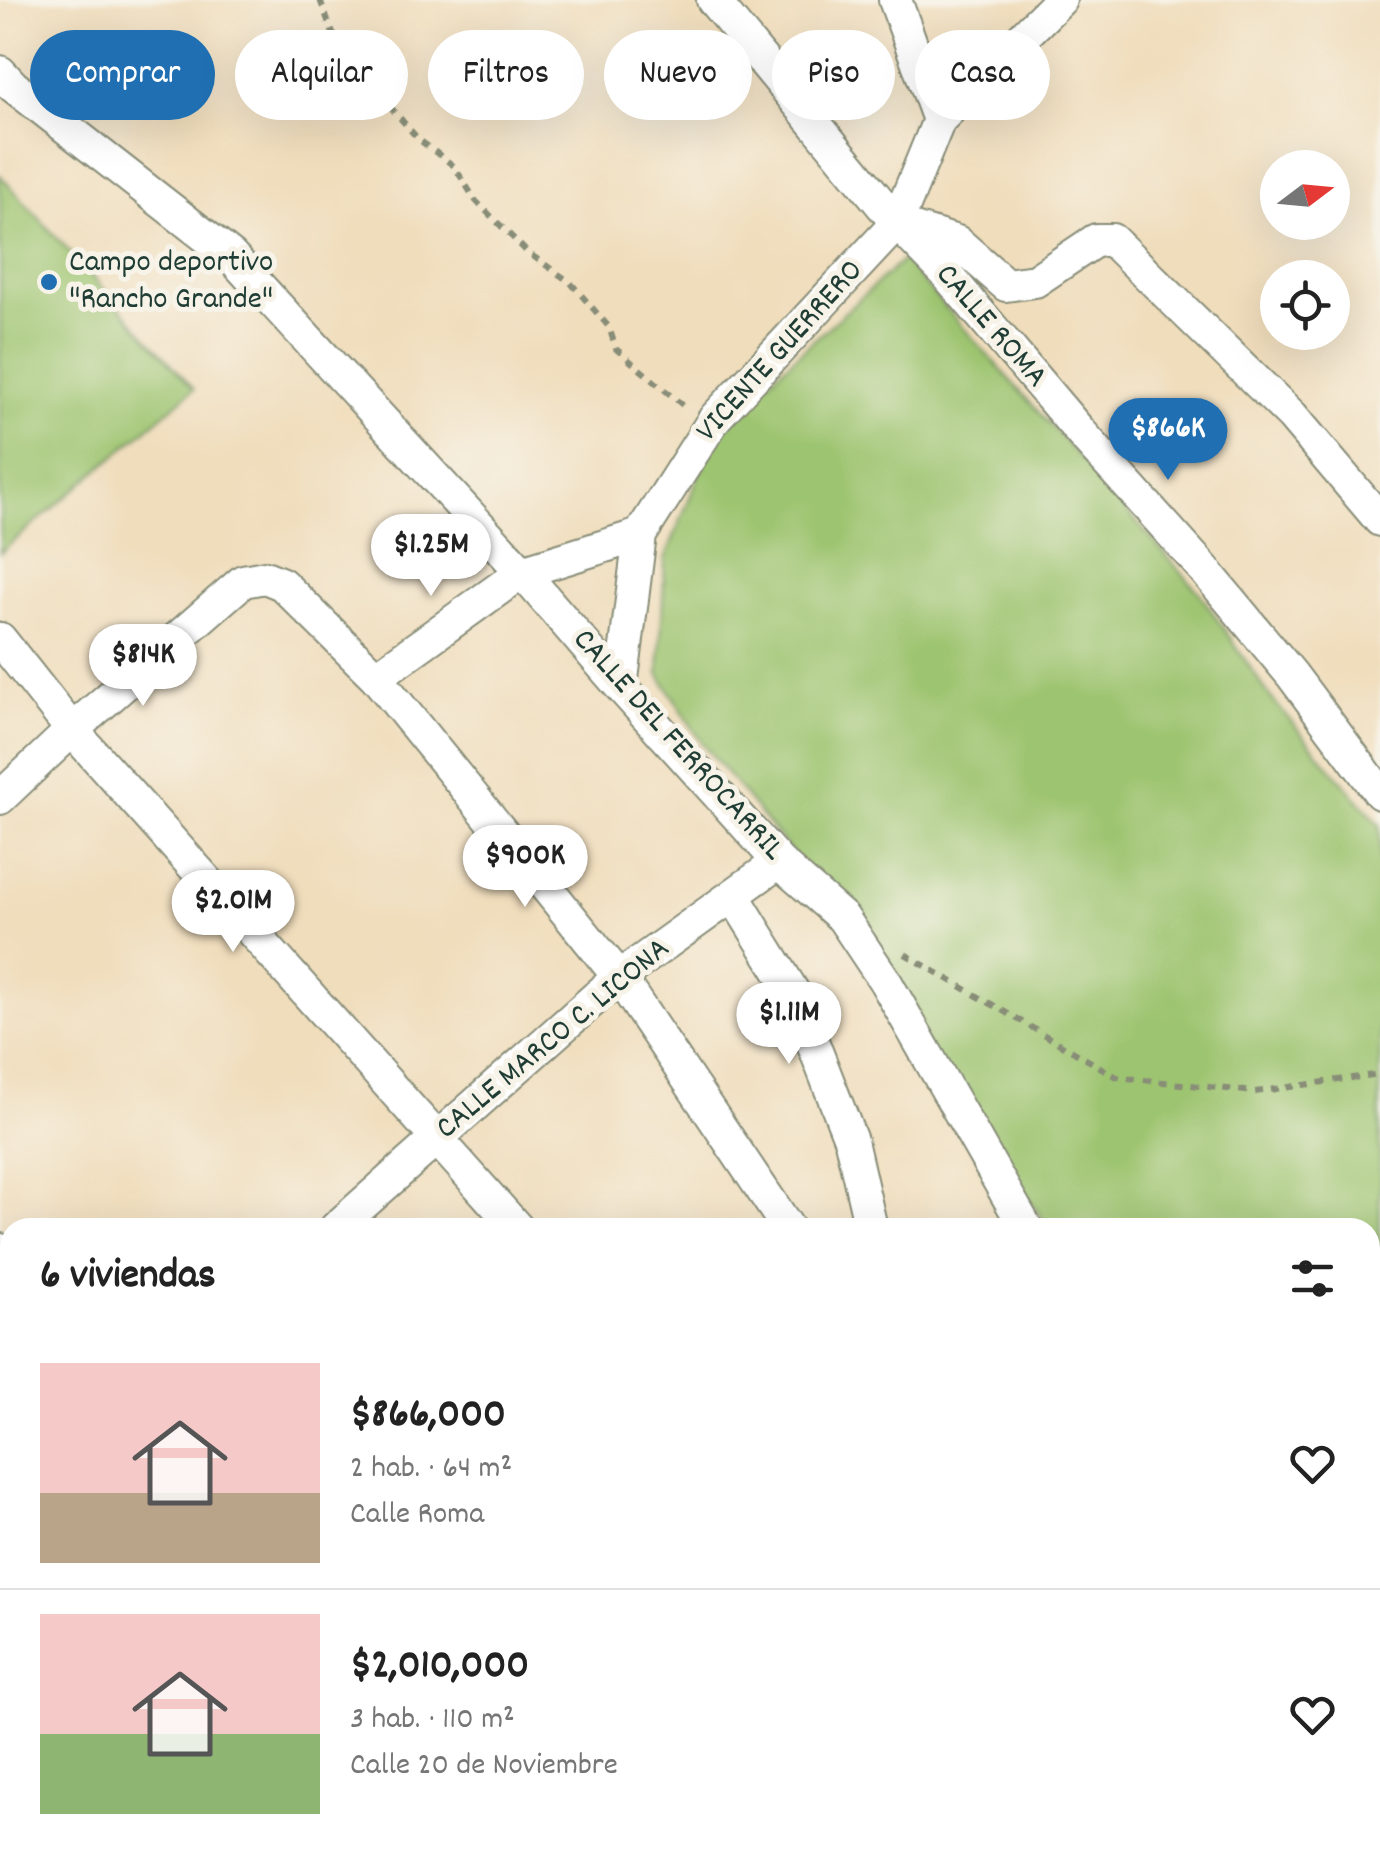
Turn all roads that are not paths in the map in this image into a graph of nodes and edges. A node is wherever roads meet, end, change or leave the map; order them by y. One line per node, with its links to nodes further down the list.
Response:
1 (713, 0): 8 (street, CALLE ROMA)
2 (894, 0): 5 (street)
3 (1060, 0): 4 (street)
4 (1030, 30)
5 (915, 56)
6 (0, 72): 11 (street, CALLE DEL FERROCARRIL)
7 (939, 120): 8 (street, VICENTE GUERRERO)
8 (896, 223): 9 (street); 10 (street, VICENTE GUERRERO); 16 (street, CALLE ROMA)
9 (1380, 520)
10 (640, 535): 11 (street); 14 (street, VICENTE GUERRERO)
11 (522, 572): 13 (street); 14 (street, CALLE DEL FERROCARRIL)
12 (0, 639): 15 (street)
13 (376, 677): 15 (street); 20 (street)
14 (621, 687): 18 (street, CALLE DEL FERROCARRIL)
15 (72, 730): 17 (street); 21 (street)
16 (1380, 793)
17 (0, 798)
18 (779, 862): 19 (street, CALLE MARCO C. LICONA); 26 (street, CALLE DEL FERROCARRIL)
19 (733, 895): 20 (street, CALLE MARCO C. LICONA); 25 (street)
20 (619, 977): 21 (street, CALLE MARCO C. LICONA); 24 (street)
21 (438, 1137): 22 (street, CALLE MARCO C. LICONA); 23 (street)
22 (347, 1218)
23 (508, 1218)
24 (781, 1218)
25 (869, 1218)
26 (1020, 1218)

